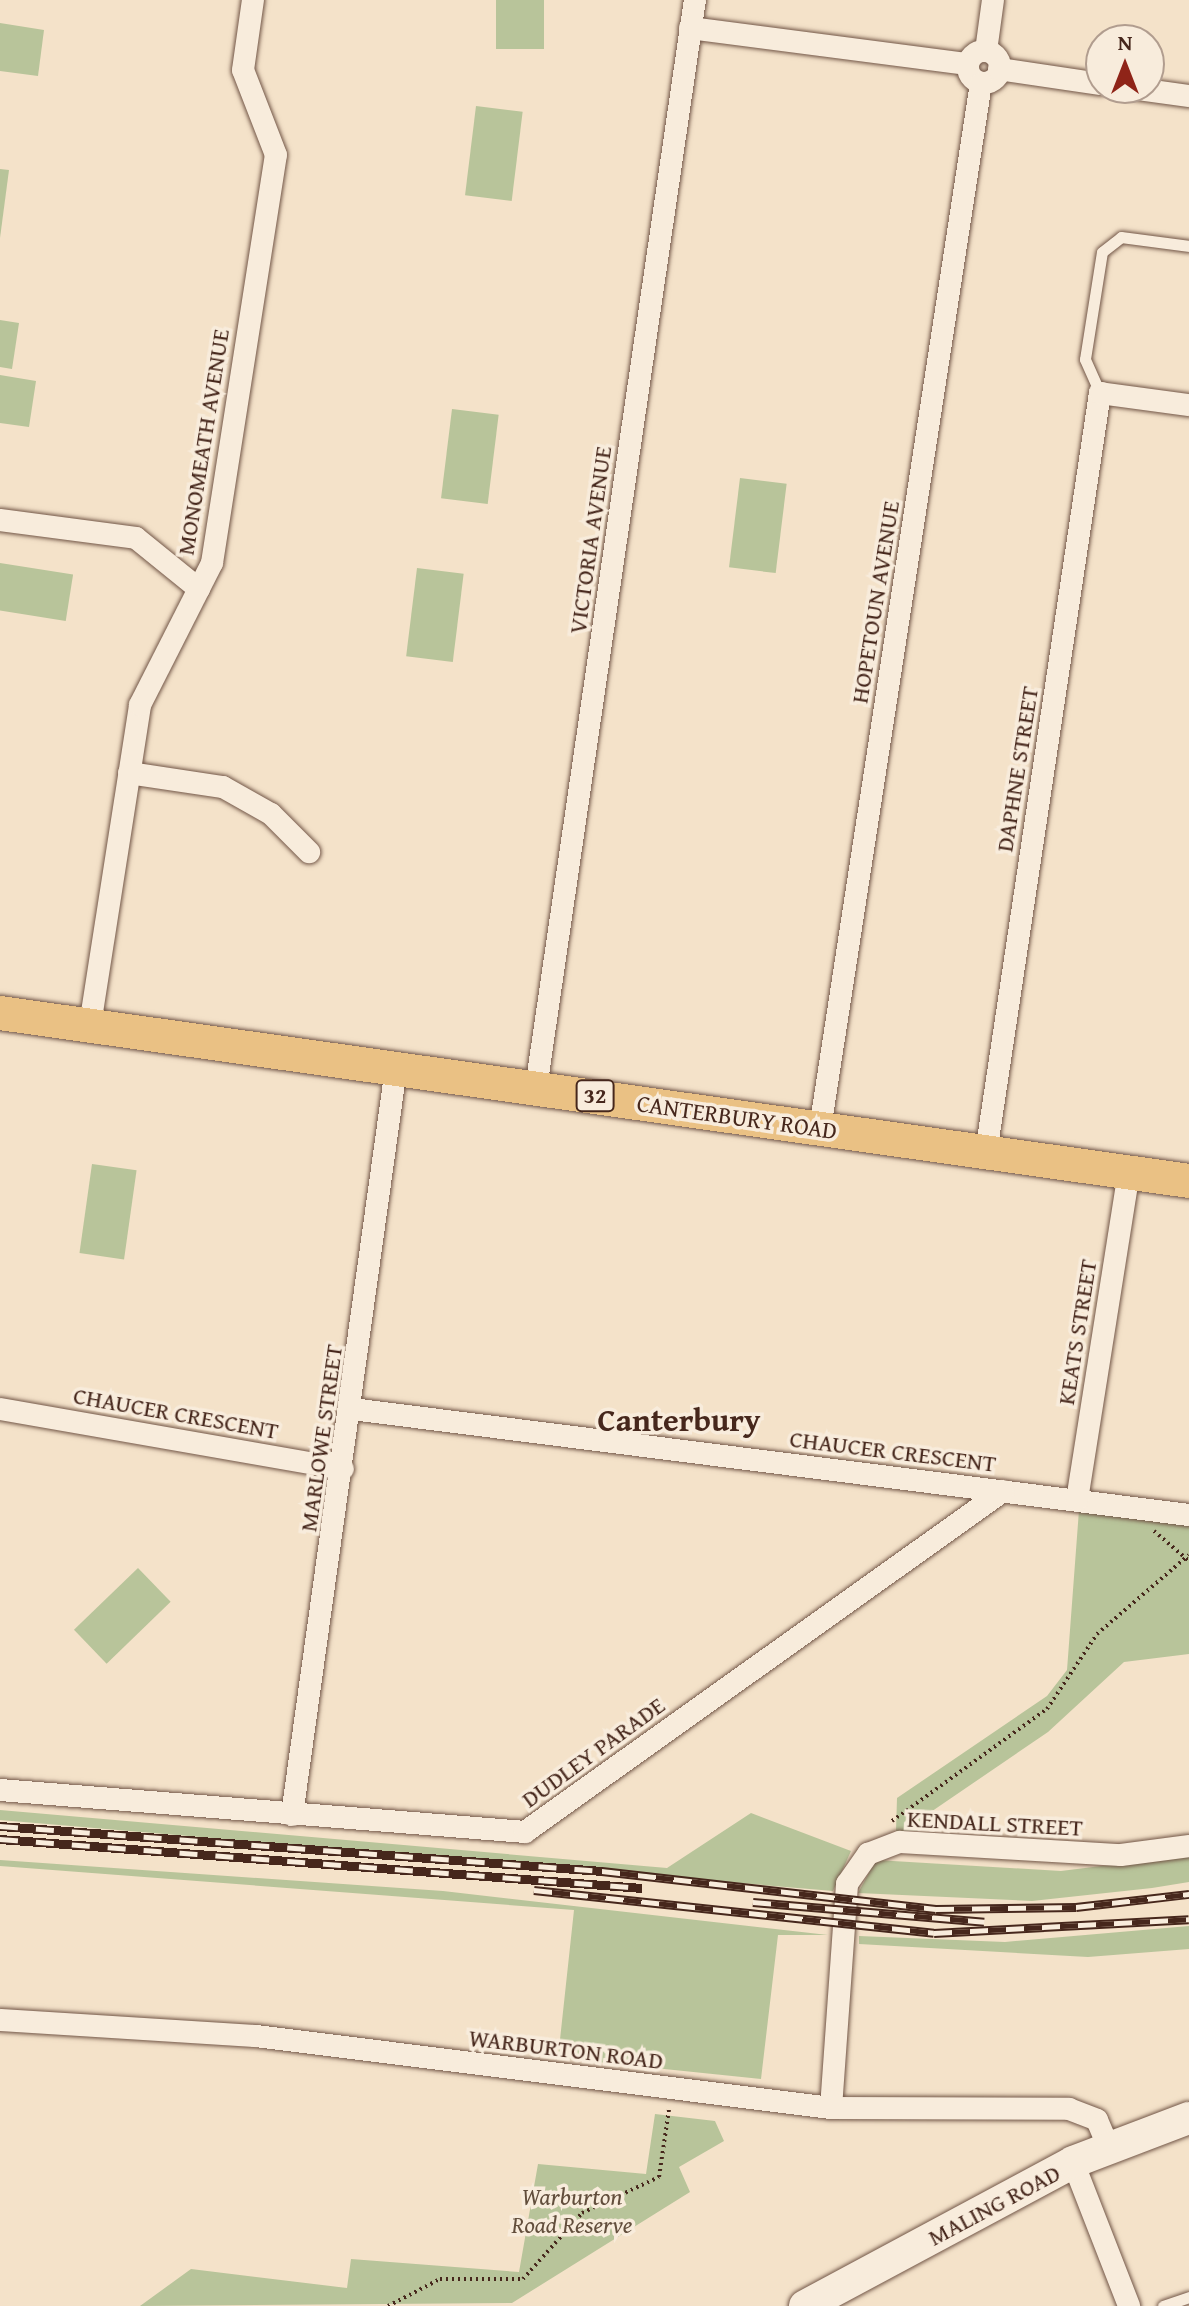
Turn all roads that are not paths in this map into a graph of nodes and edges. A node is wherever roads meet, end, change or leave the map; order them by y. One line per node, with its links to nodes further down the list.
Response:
1 (253, 0): 13 (street, MONOMEATH AVENUE)
2 (695, 0): 4 (street, VICTORIA AVENUE)
3 (993, 0): 5 (street, HOPETOUN AVENUE)
4 (690, 28): 5 (street); 19 (street, VICTORIA AVENUE)
5 (984, 67): 6 (street); 20 (street, HOPETOUN AVENUE)
6 (1085, 82)
7 (1165, 93): 8 (street)
8 (1189, 96)
9 (1189, 246): 10 (lane)
10 (1100, 393): 11 (street); 21 (street, DAPHNE STREET)
11 (1189, 405)
12 (0, 520): 13 (street)
13 (199, 589): 14 (street, MONOMEATH AVENUE)
14 (129, 773): 15 (street); 17 (street, MONOMEATH AVENUE)
15 (309, 852)
16 (0, 1013): 17 (main road, CANTERBURY ROAD / 32)
17 (90, 1025): 18 (main road, CANTERBURY ROAD / 32)
18 (396, 1068): 19 (main road, CANTERBURY ROAD / 32); 25 (street, MARLOWE STREET)
19 (536, 1088): 20 (main road, CANTERBURY ROAD / 32)
20 (820, 1129): 21 (main road, CANTERBURY ROAD / 32)
21 (986, 1153): 22 (main road, CANTERBURY ROAD / 32)
22 (1129, 1173): 23 (main road, CANTERBURY ROAD / 32); 28 (street, KEATS STREET)
23 (1189, 1181)
24 (0, 1409): 26 (street, CHAUCER CRESCENT)
25 (352, 1409): 26 (street, MARLOWE STREET); 27 (street, CHAUCER CRESCENT)
26 (343, 1469): 31 (street, MARLOWE STREET)
27 (1003, 1491): 28 (street, CHAUCER CRESCENT); 31 (street, DUDLEY PARADE)
28 (1077, 1500): 29 (street, CHAUCER CRESCENT)
29 (1189, 1515)
30 (0, 1790): 31 (street, DUDLEY PARADE)
31 (292, 1815)
32 (1189, 1846): 34 (street, KENDALL STREET)
33 (0, 2020): 34 (street, WARBURTON ROAD)
34 (831, 2108): 36 (street, WARBURTON ROAD)
35 (1189, 2118): 36 (street, MALING ROAD)
36 (1108, 2146): 37 (street, MALING ROAD)
37 (1073, 2162): 39 (street, MALING ROAD); 40 (street)
38 (1189, 2297): 41 (lane)
39 (805, 2306)
40 (1129, 2306)
41 (1163, 2306)

